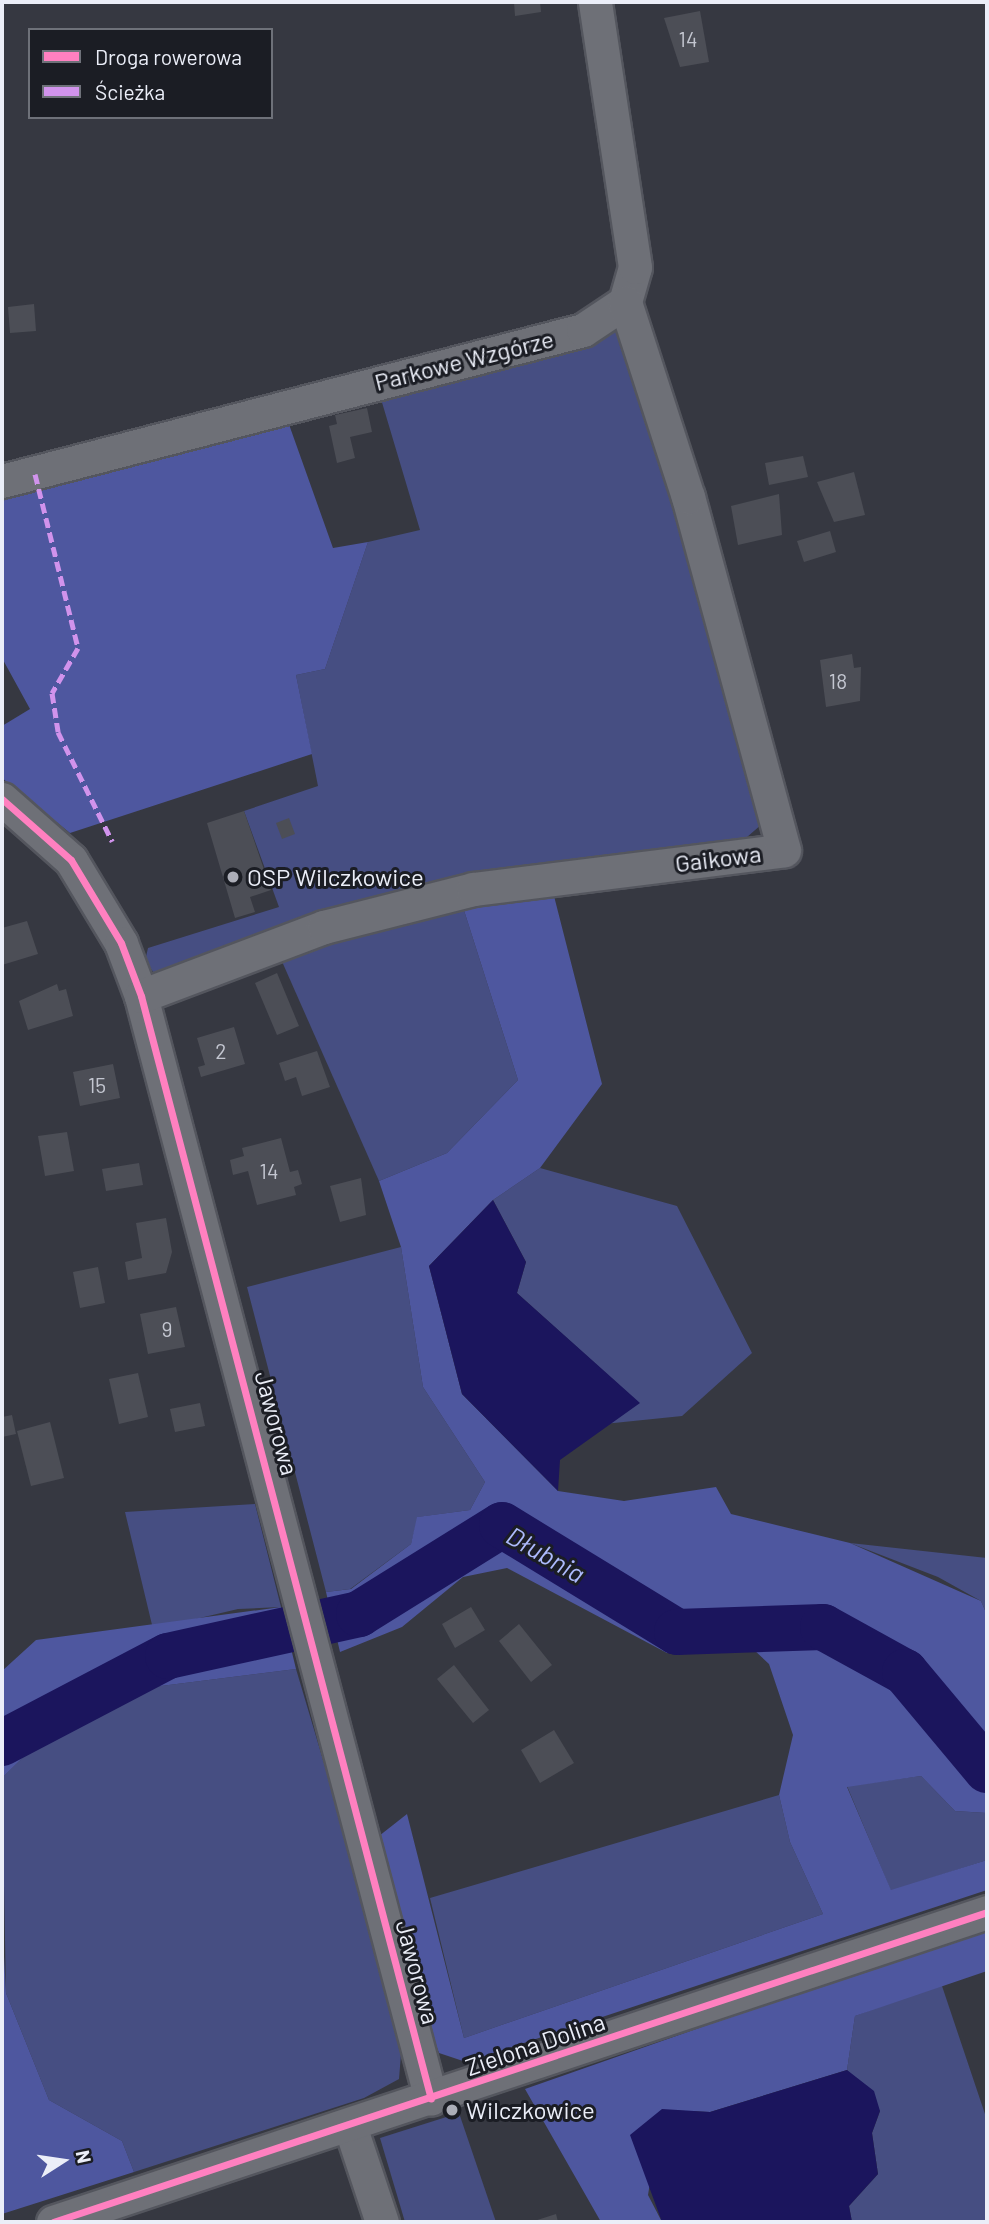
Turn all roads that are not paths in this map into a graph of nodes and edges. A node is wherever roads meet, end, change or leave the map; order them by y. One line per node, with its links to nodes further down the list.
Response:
1 (595, 2): 2 (street)
2 (625, 302): 3 (street, Parkowe Wzgórze); 5 (street, Gaikowa)
3 (2, 481)
4 (4, 804): 5 (street, Jaworowa)
5 (141, 996): 7 (street, Jaworowa)
6 (987, 1912): 7 (street, Zielona Dolina)
7 (431, 2099): 8 (street, Zielona Dolina)
8 (350, 2126): 9 (street, Zielona Dolina); 11 (street)
9 (98, 2216): 10 (street, Zielona Dolina)
10 (53, 2222)
11 (382, 2222)

